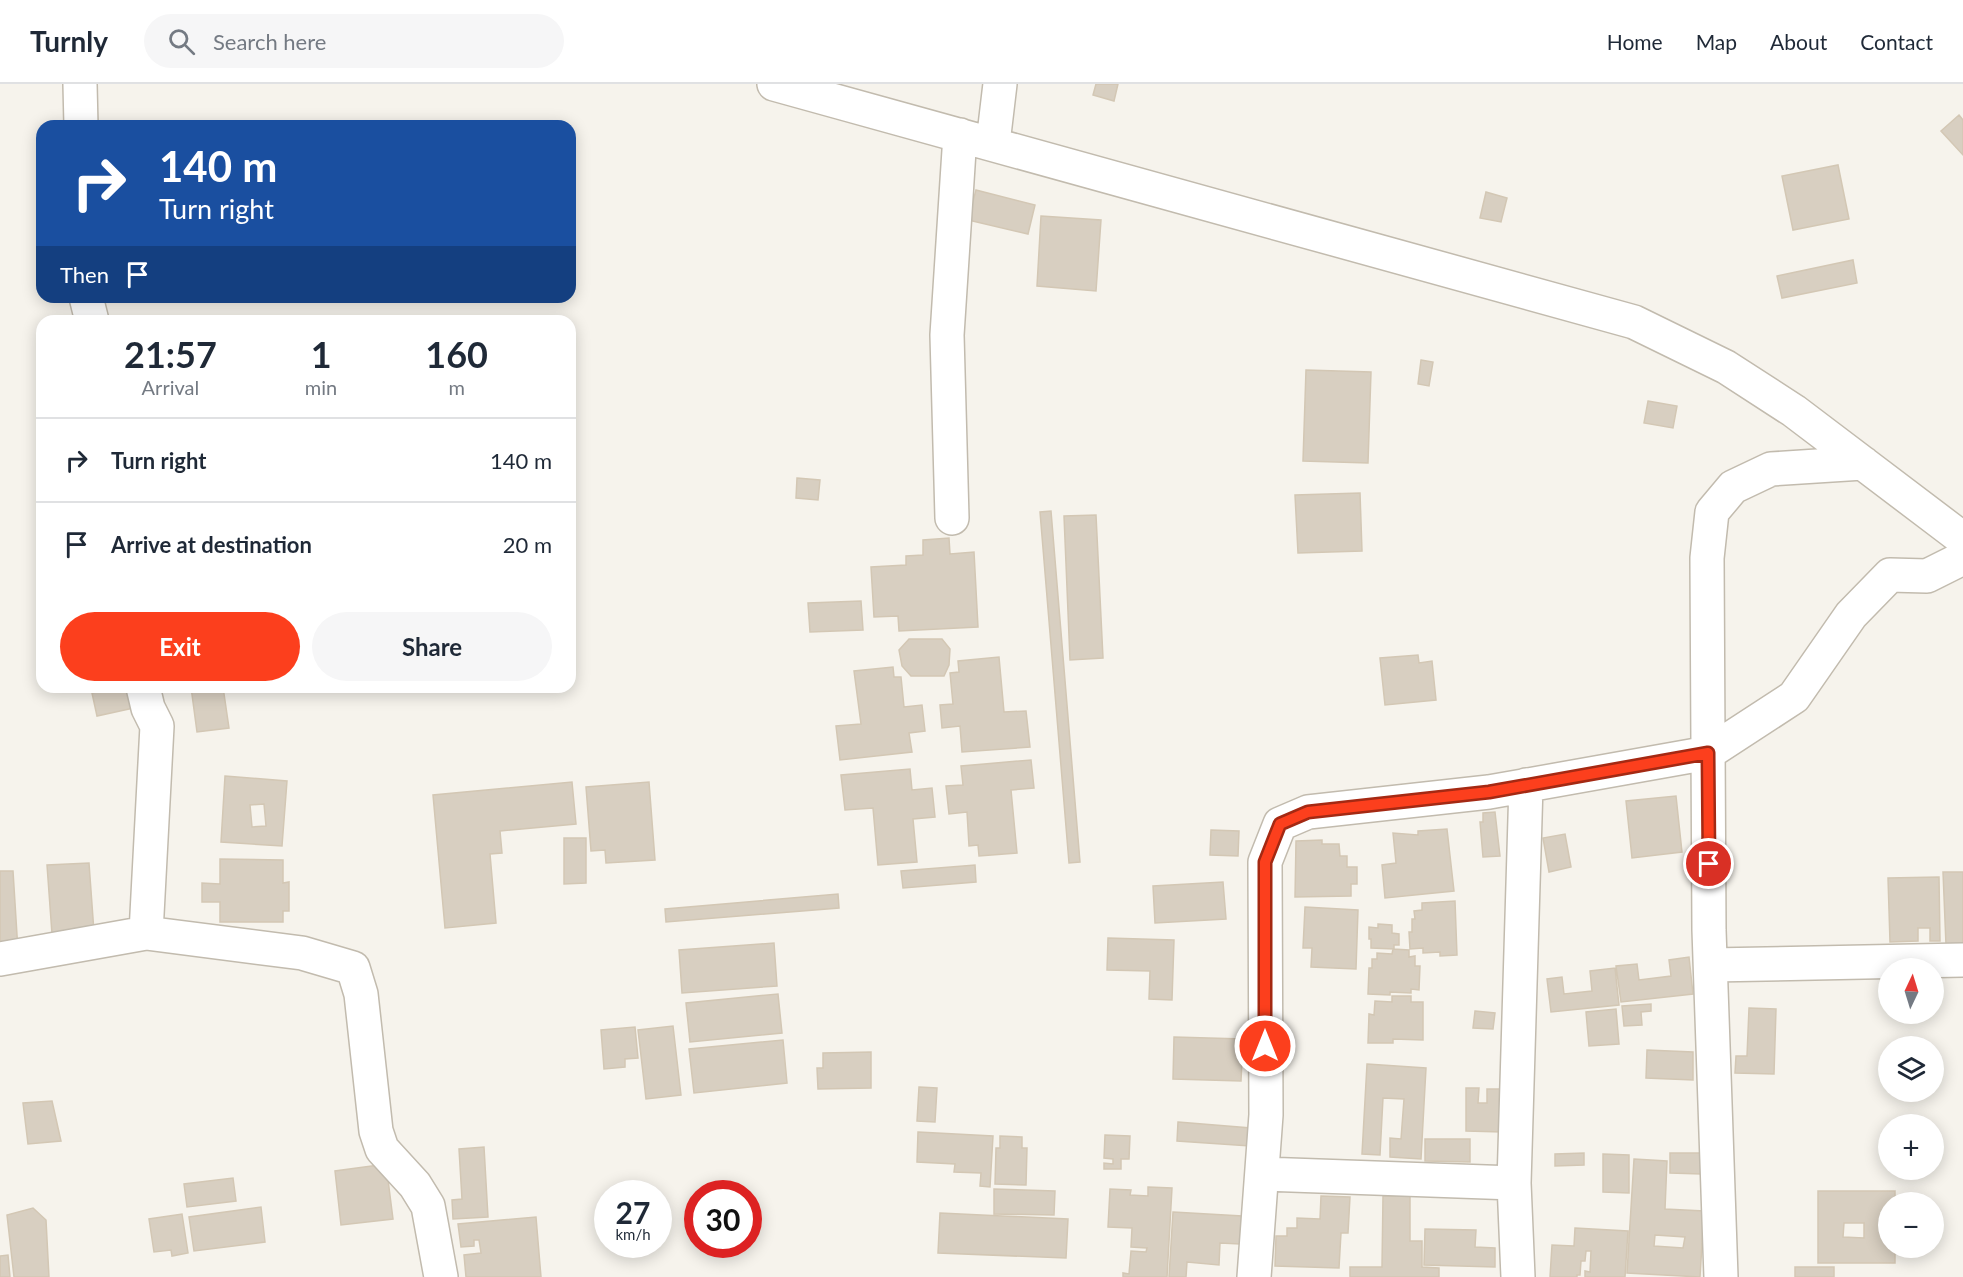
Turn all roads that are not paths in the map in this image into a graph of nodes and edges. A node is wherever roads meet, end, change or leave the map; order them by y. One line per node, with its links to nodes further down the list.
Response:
1 (80, 84): 4 (street)
2 (774, 84): 5 (street)
3 (1000, 84): 6 (street)
4 (81, 120)
5 (960, 135): 6 (street); 8 (street)
6 (993, 143): 7 (street)
7 (1863, 463): 9 (street); 12 (street)
8 (952, 518)
9 (1963, 539)
10 (1963, 558): 12 (street)
11 (144, 693): 14 (street)
12 (1708, 753): 13 (street); 17 (street)
13 (1526, 785): 18 (street); 19 (street)
14 (146, 933): 15 (street); 20 (street)
15 (0, 959)
16 (1963, 960): 17 (street)
17 (1711, 965): 23 (street)
18 (1262, 1174): 19 (street); 21 (street)
19 (1514, 1183): 22 (street)
20 (441, 1277)
21 (1254, 1277)
22 (1518, 1277)
23 (1721, 1277)

